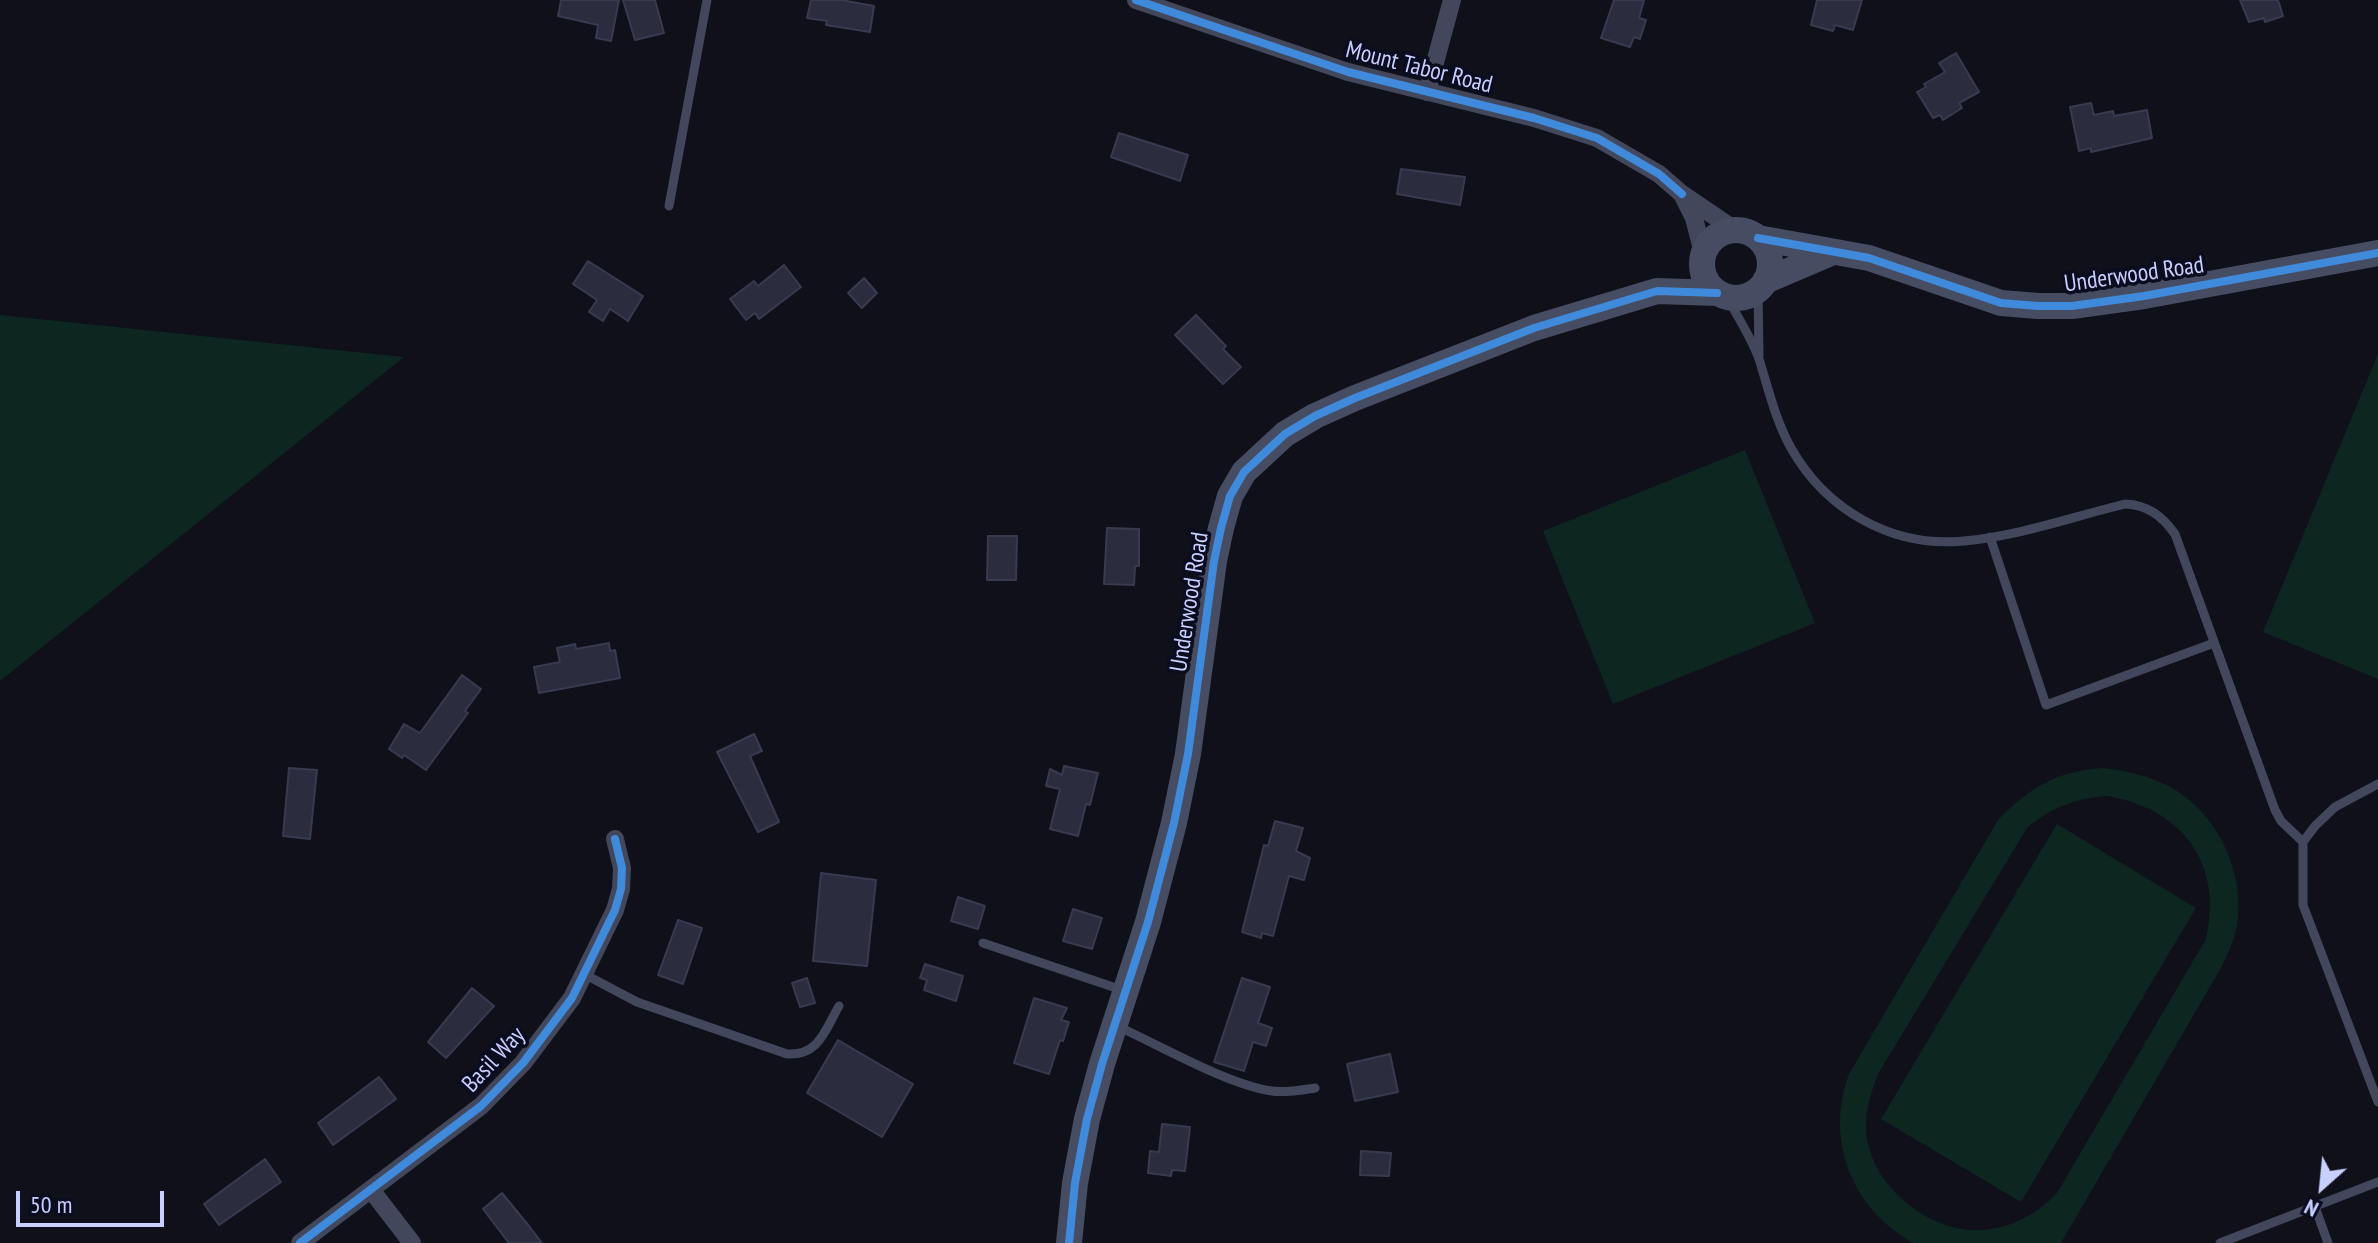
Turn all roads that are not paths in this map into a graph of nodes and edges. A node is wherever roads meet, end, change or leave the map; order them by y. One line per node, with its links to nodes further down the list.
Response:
1 (707, 0): 6 (lane)
2 (1136, 0): 4 (street, Mount Tabor Road)
3 (1452, 0): 4 (street)
4 (1427, 92): 5 (street, Mount Tabor Road)
5 (1682, 194): 7 (street, Mount Tabor Road); 10 (street, Mount Tabor Road)
6 (669, 206)
7 (1747, 234): 8 (street, Underwood Road); 10 (street); 11 (street)
8 (1833, 252): 9 (street, Underwood Road); 11 (street)
9 (2378, 253)
10 (1703, 254): 12 (street, Underwood Road); 13 (street)
11 (1762, 286): 13 (street); 14 (lane)
12 (1657, 291): 13 (street, Underwood Road); 22 (street, Underwood Road)
13 (1722, 295): 14 (lane)
14 (1759, 359): 15 (lane)
15 (1990, 537): 16 (lane); 16 (lane)
16 (2214, 643): 19 (lane)
17 (2378, 784): 19 (lane)
18 (615, 839): 21 (street, Basil Way)
19 (2303, 842): 26 (lane)
20 (983, 943): 22 (lane)
21 (584, 974): 23 (lane); 28 (street, Basil Way)
22 (1125, 991): 24 (street, Underwood Road)
23 (839, 1006)
24 (1114, 1024): 25 (lane); 32 (street, Underwood Road)
25 (1315, 1088)
26 (2378, 1102)
27 (2378, 1182): 29 (lane)
28 (372, 1191): 30 (street, Basil Way); 31 (street)
29 (2315, 1207): 33 (lane); 34 (lane)
30 (300, 1243)
31 (412, 1243)
32 (1069, 1243)
33 (2220, 1243)
34 (2328, 1243)

